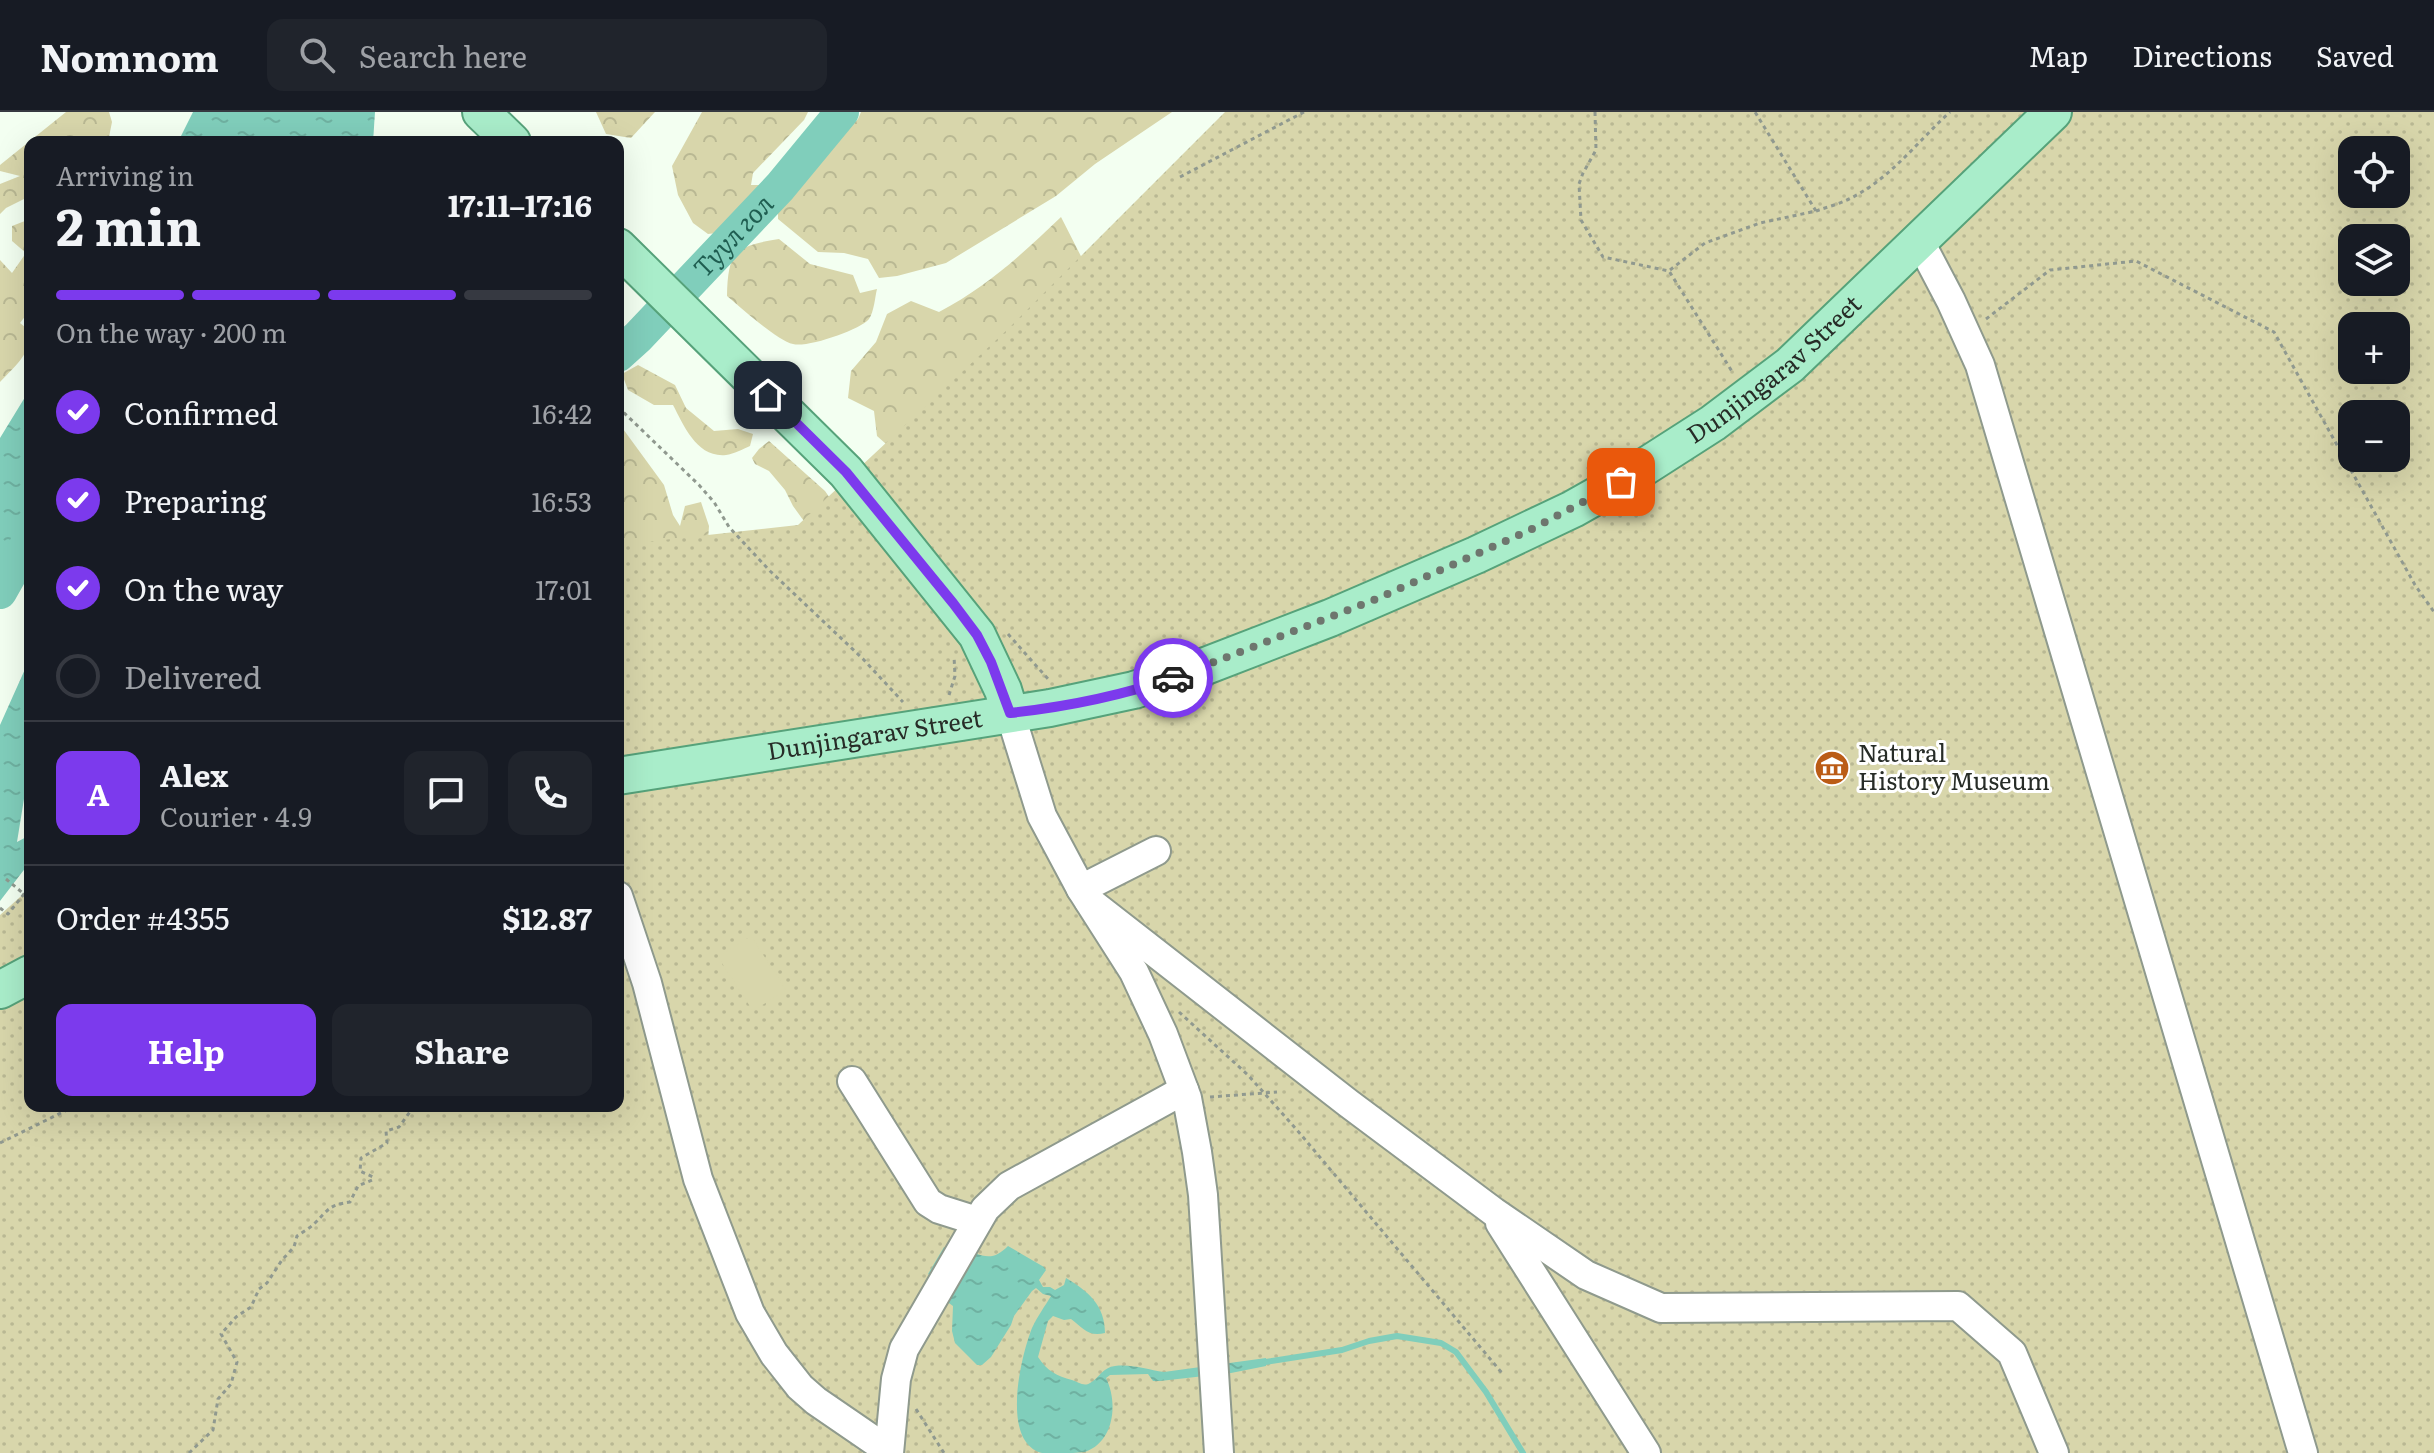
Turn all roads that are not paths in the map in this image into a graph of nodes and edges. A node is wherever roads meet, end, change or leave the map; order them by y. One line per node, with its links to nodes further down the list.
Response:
1 (481, 112): 3 (main road)
2 (2053, 112): 4 (main road, Dunjingarav Street)
3 (506, 136)
4 (1920, 242): 6 (main road, Dunjingarav Street); 21 (street)
5 (624, 253): 6 (main road)
6 (1010, 713): 7 (main road, Dunjingarav Street); 9 (street)
7 (624, 775)
8 (1156, 851): 9 (street)
9 (1085, 895): 14 (street); 15 (street)
10 (624, 914): 17 (street)
11 (24, 977): 12 (main road)
12 (0, 990)
13 (852, 1081): 16 (street)
14 (1186, 1094): 16 (street); 18 (street)
15 (1494, 1212): 19 (street); 20 (street)
16 (977, 1221): 17 (street)
17 (889, 1452)
18 (1219, 1453)
19 (1646, 1453)
20 (2054, 1453)
21 (2303, 1453)

